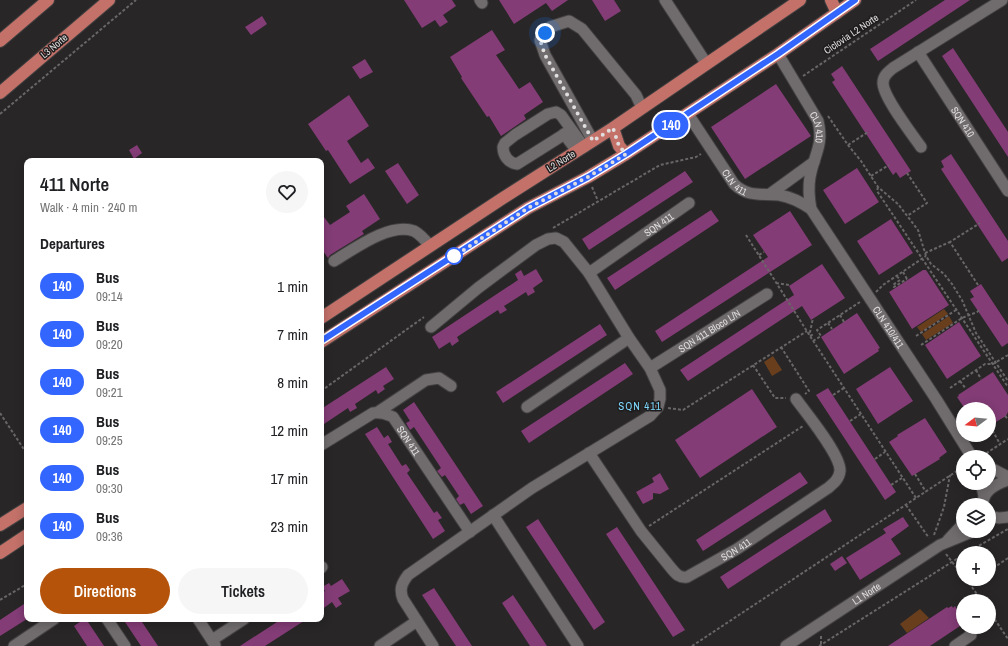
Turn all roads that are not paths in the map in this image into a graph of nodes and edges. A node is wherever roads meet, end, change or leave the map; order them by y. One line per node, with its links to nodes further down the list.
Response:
1 (48, 0): 9 (main road)
2 (109, 0): 13 (main road, L3 Norte)
3 (665, 0): 12 (street)
4 (800, 0): 12 (main road, L2 Norte)
5 (831, 0): 8 (main road)
6 (855, 0): 8 (main road)
7 (1002, 0): 10 (street)
8 (837, 13): 11 (main road)
9 (0, 41)
10 (918, 52): 19 (street); 22 (street, SQN 410)
11 (778, 54): 15 (main road); 21 (street, CLN 410)
12 (706, 63): 14 (main road, L2 Norte)
13 (2, 89)
14 (642, 108): 16 (main road, L2 Norte); 18 (street)
15 (688, 114): 20 (main road); 23 (street, CLN 411)
16 (613, 128): 18 (main road, L2 Norte); 20 (main road)
17 (567, 132): 17 (street); 18 (street)
18 (585, 146): 26 (main road, L2 Norte)
19 (921, 147)
20 (626, 154): 33 (main road)
21 (814, 162): 23 (street); 25 (street, CLN 410)
22 (1008, 191)
23 (770, 194): 25 (street, CLN 411)
24 (689, 204): 28 (street, SQN 411)
25 (810, 208): 40 (street, CLN 410/411)
26 (430, 246): 27 (street); 30 (main road, L2 Norte)
27 (334, 261)
28 (590, 273): 31 (street); 32 (street)
29 (768, 294): 34 (street, SQN 411 Bloco L/N)
30 (324, 316)
31 (431, 327)
32 (629, 338): 34 (street); 37 (street)
33 (324, 340)
34 (650, 368): 43 (street)
35 (451, 386): 38 (street)
36 (796, 399): 43 (street, SQN 411)
37 (527, 407)
38 (378, 412): 39 (street); 50 (street, SQN 411)
39 (324, 443)
40 (966, 446): 41 (street, CLN 410/411); 42 (street, CLN 410/411)
41 (968, 450)
42 (970, 450)
43 (589, 453): 48 (street)
44 (996, 471): 45 (street)
45 (1008, 479): 46 (street)
46 (984, 498)
47 (24, 510): 49 (main road)
48 (493, 514): 50 (street); 67 (street)
49 (0, 525)
50 (470, 532): 56 (street)
51 (956, 532): 54 (street, L1 Norte)
52 (24, 537): 55 (main road)
53 (957, 538): 54 (street, L1 Norte)
54 (947, 542): 68 (street, L1 Norte)
55 (0, 553)
56 (417, 621): 65 (street); 66 (street)
57 (50, 622): 63 (street)
58 (109, 622): 64 (street)
59 (200, 622): 62 (street)
60 (240, 622): 62 (street)
61 (971, 634): 69 (street)
62 (213, 643)
63 (14, 646)
64 (125, 646)
65 (380, 646)
66 (433, 646)
67 (578, 646)
68 (786, 646)
69 (955, 646)

